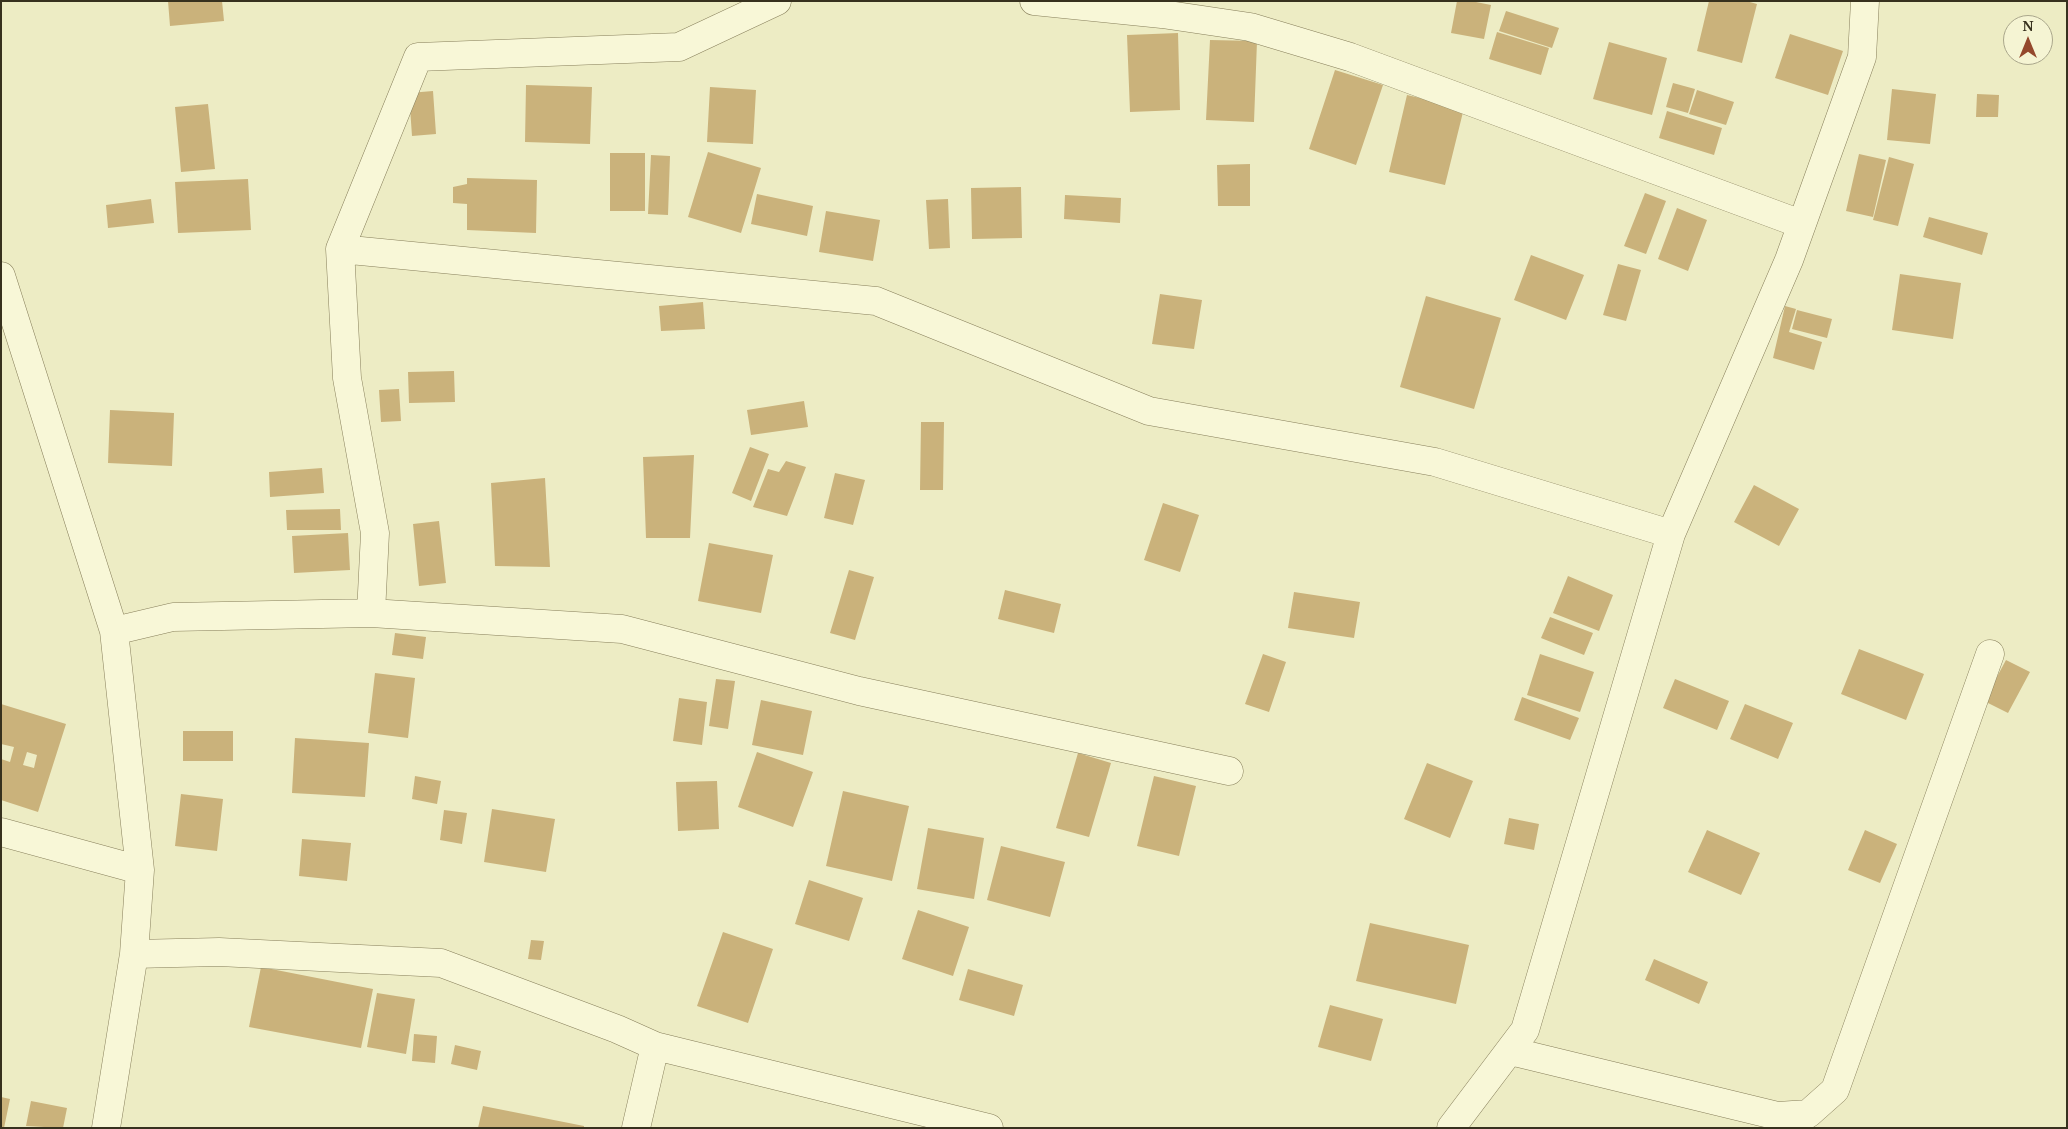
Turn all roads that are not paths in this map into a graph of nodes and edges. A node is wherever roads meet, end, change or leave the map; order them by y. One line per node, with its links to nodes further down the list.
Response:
1 (777, 1): 5 (street)
2 (1034, 1): 4 (street)
3 (1865, 1): 4 (street)
4 (1801, 224): 7 (street)
5 (340, 249): 7 (street); 8 (street)
6 (1, 276): 9 (street)
7 (1671, 534): 16 (street)
8 (371, 613): 9 (street); 11 (street)
9 (114, 631): 13 (street)
10 (1990, 654): 16 (street)
11 (1229, 771)
12 (1, 832): 13 (street)
13 (140, 870): 14 (street)
14 (134, 954): 15 (street); 17 (street)
15 (655, 1046): 18 (street); 19 (street)
16 (1510, 1051): 20 (street)
17 (106, 1128)
18 (636, 1128)
19 (989, 1128)
20 (1451, 1128)

